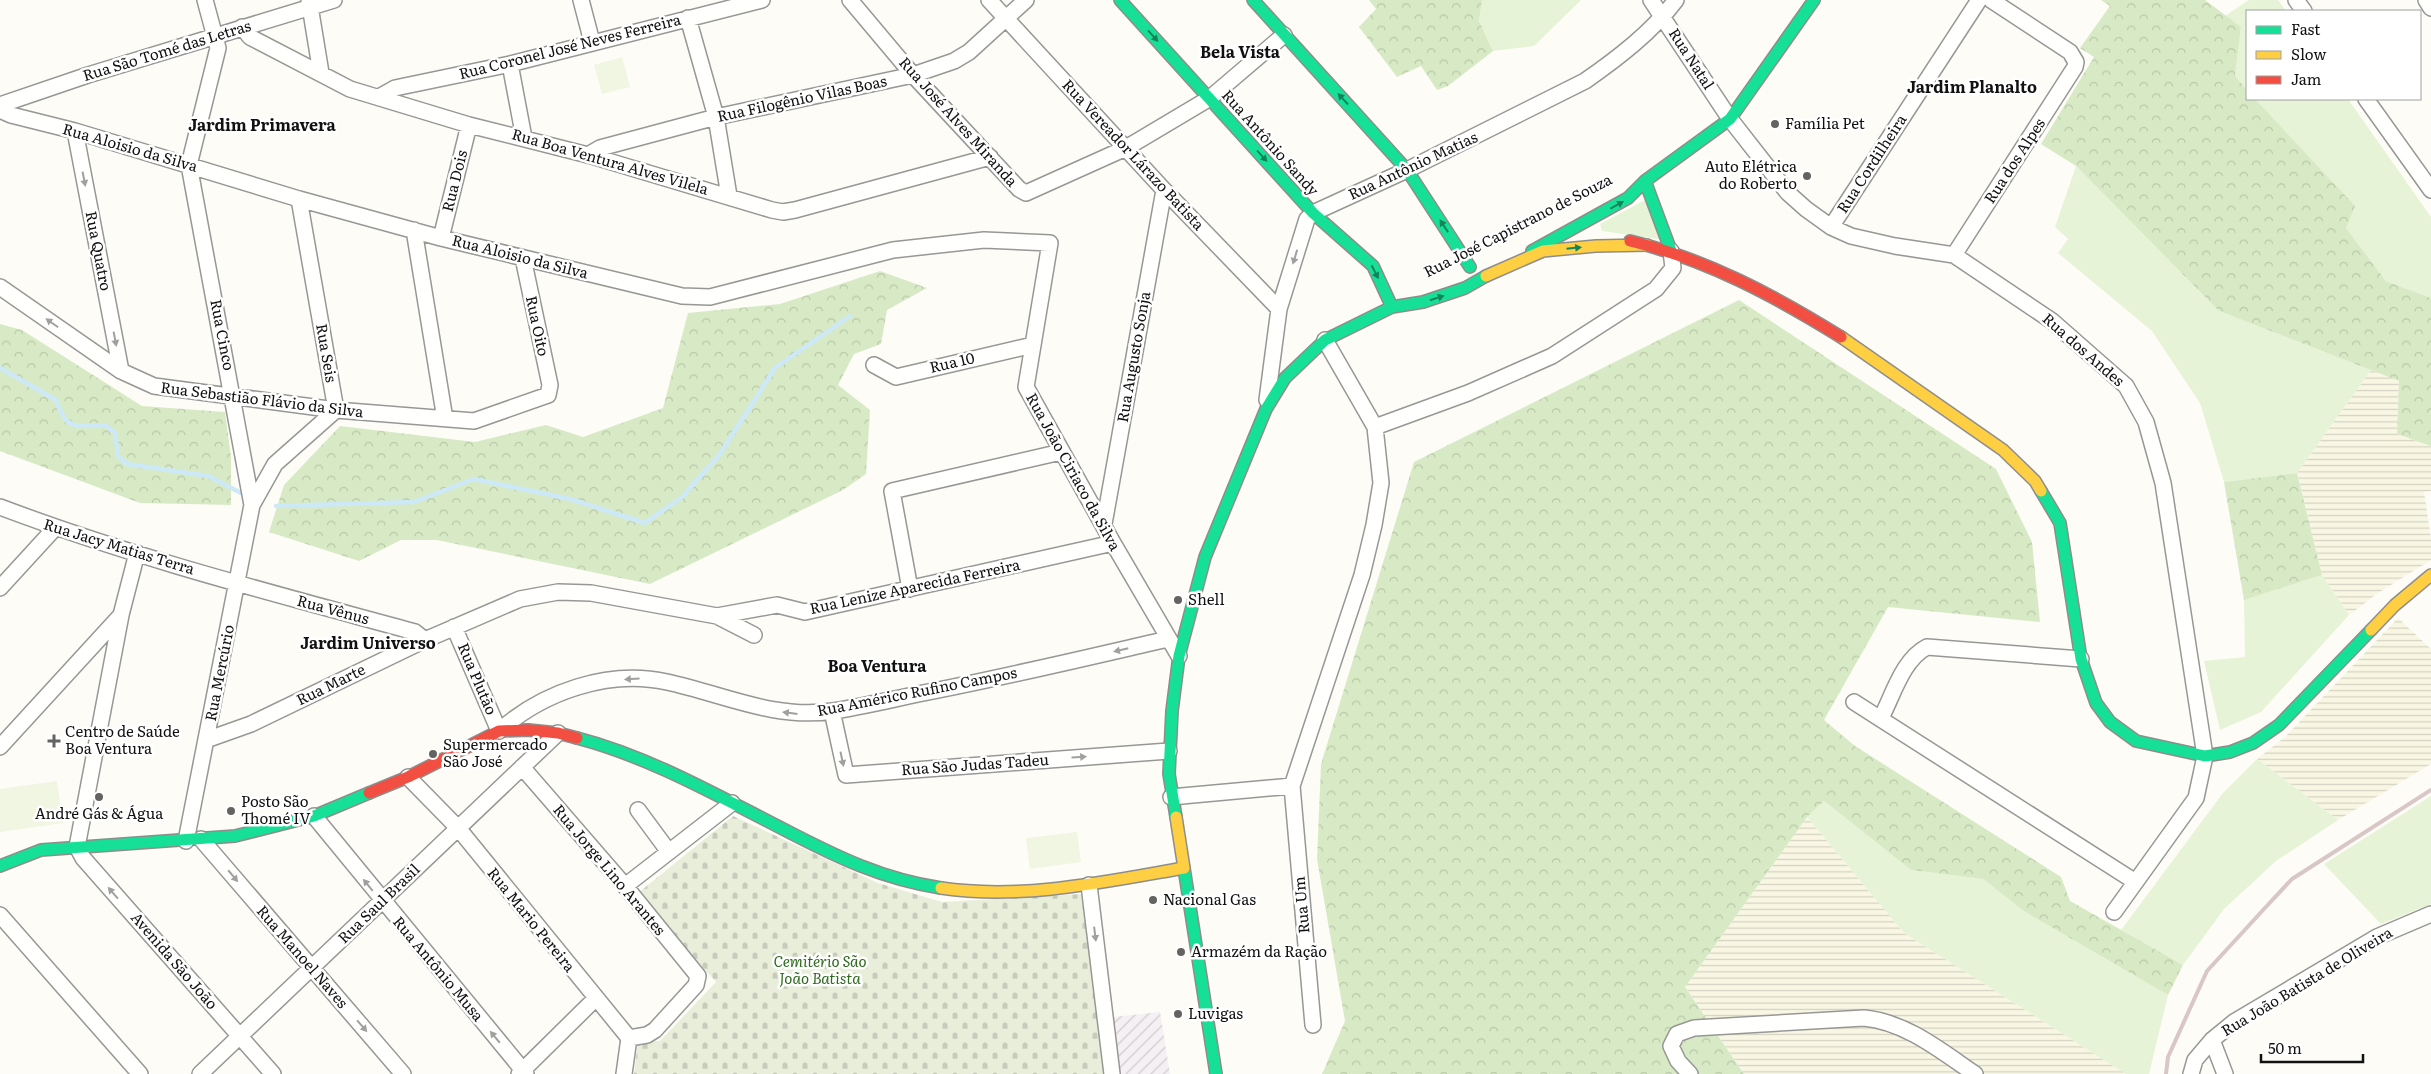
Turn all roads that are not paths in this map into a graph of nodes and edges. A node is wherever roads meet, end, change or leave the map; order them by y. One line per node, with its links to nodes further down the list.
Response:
1 (205, 0): 22 (street)
2 (334, 0): 16 (street, Rua São Tomé das Letras)
3 (581, 0): 24 (street)
4 (762, 0): 19 (street, Rua Coronel José Neves Ferreira)
5 (850, 0): 27 (street, Rua José Alves Miranda)
6 (989, 0): 20 (street, Rua Vereador Lárazo Batista)
7 (1026, 0): 20 (street, Rua Filogênio Vilas Boas)
8 (1120, 0): 29 (main road, Rua Antônio Sandy, one-way to 29)
9 (1253, 0): 23 (main road)
10 (1650, 0): 18 (street, Rua Natal)
11 (1676, 0): 18 (street, Rua Antônio Matias)
12 (1814, 0): 34 (main road, Rua José Capistrano de Souza)
13 (1979, 0): 49 (street, Rua Cordilheira)
14 (1991, 0): 56 (street, Rua dos Alpes)
15 (2426, 0): 17 (street)
16 (309, 3): 21 (street, Rua São Tomé das Letras); 26 (street)
17 (2431, 8)
18 (1663, 17): 34 (street, Rua Natal); 42 (street, Rua Antônio Matias)
19 (688, 18): 24 (street, Rua Coronel José Neves Ferreira); 33 (street)
20 (1005, 18): 27 (street, Rua Filogênio Vilas Boas); 38 (street, Rua Vereador Lárazo Batista)
21 (242, 27): 22 (street, Rua São Tomé das Letras); 26 (street, Rua Boa Ventura Alves Vilela)
22 (216, 35): 31 (street, Rua São Tomé das Letras); 41 (street)
23 (1284, 35): 29 (street, Rua José Alves Miranda); 42 (main road, one-way to 23)
24 (592, 42): 25 (street, Rua Coronel José Neves Ferreira)
25 (510, 64): 28 (street, Rua Coronel José Neves Ferreira); 37 (street)
26 (321, 73): 28 (street, Rua Boa Ventura Alves Vilela)
27 (913, 75): 33 (street, Rua Filogênio Vilas Boas); 40 (street, Rua José Alves Miranda)
28 (379, 97): 35 (street, Rua Boa Ventura Alves Vilela)
29 (1210, 98): 38 (street, Rua José Alves Miranda); 48 (main road, Rua Antônio Sandy, one-way to 48)
30 (2367, 100): 45 (street)
31 (0, 105)
32 (0, 110): 36 (street, Rua Aloisio da Silva)
33 (716, 117): 39 (street, Rua Filogênio Vilas Boas); 46 (street)
34 (1730, 119): 43 (main road, Rua José Capistrano de Souza); 49 (street, Rua dos Andes)
35 (469, 125): 37 (street, Rua Boa Ventura Alves Vilela); 52 (street, Rua Dois)
36 (75, 131): 41 (street, Rua Aloisio da Silva); 68 (street, Rua Quatro, one-way to 68)
37 (524, 138): 39 (street, Rua Boa Ventura Alves Vilela)
38 (1126, 148): 40 (street, Rua José Alves Miranda); 44 (street, Rua Vereador Lárazo Batista)
39 (588, 155): 46 (street, Rua Boa Ventura Alves Vilela)
40 (990, 158): 46 (street, Rua Boa Ventura Alves Vilela)
41 (189, 165): 47 (street, Rua Aloisio da Silva); 70 (street, Rua Cinco)
42 (1407, 170): 48 (street, Rua Antônio Matias); 61 (main road, one-way to 42)
43 (1645, 181): 51 (main road, Rua José Capistrano de Souza, one-way to 43); 51 (main road, Rua José Capistrano de Souza); 55 (main road)
44 (1164, 190): 64 (street, Rua Vereador Lárazo Batista); 78 (street, Rua Augusto Sonja)
45 (2431, 190)
46 (729, 196)
47 (299, 199): 50 (street, Rua Aloisio da Silva); 72 (street, Rua Seis)
48 (1313, 213): 63 (main road, Rua Antônio Sandy, one-way to 63); 64 (street, one-way to 64)
49 (1831, 227): 56 (street, Rua dos Andes)
50 (414, 230): 52 (street, Rua Aloisio da Silva); 73 (street)
51 (1558, 237): 54 (main road); 58 (main road, Rua José Capistrano de Souza)
52 (442, 238): 57 (street, Rua Aloisio da Silva)
53 (1050, 243): 57 (street, Rua Aloisio da Silva); 66 (street, Rua João Ciriaco da Silva)
54 (1646, 245): 55 (main road); 58 (main road, one-way to 54)
55 (1672, 251): 74 (street); 93 (main road)
56 (1954, 255): 102 (street, Rua dos Andes)
57 (523, 258): 69 (street, Rua Oito)
58 (1494, 272): 61 (main road, Rua José Capistrano de Souza)
59 (0, 287): 68 (street, Rua Sebastião Flávio da Silva, one-way to 59)
60 (1429, 288): 62 (main road, Rua José Capistrano de Souza)
61 (1465, 288): 62 (main road, Rua José Capistrano de Souza, one-way to 61)
62 (1407, 303): 63 (main road, Rua José Capistrano de Souza)
63 (1392, 307): 65 (main road, Rua José Capistrano de Souza)
64 (1279, 309): 71 (street)
65 (1325, 340): 71 (main road, Rua José Capistrano de Souza); 74 (street)
66 (1033, 345): 67 (street, Rua 10); 75 (street, Rua João Ciriaco da Silva)
67 (874, 365)
68 (121, 370): 70 (street, Rua Sebastião Flávio da Silva)
69 (548, 395): 73 (street, Rua Sebastião Flávio da Silva)
70 (234, 396): 72 (street, Rua Sebastião Flávio da Silva); 76 (street, Rua Cinco)
71 (1266, 409): 92 (main road, Rua José Capistrano de Souza)
72 (336, 410): 73 (street, Rua Sebastião Flávio da Silva); 76 (street)
73 (445, 419)
74 (1375, 426): 105 (street)
75 (1061, 452): 78 (street, Rua João Ciriaco da Silva); 85 (street)
76 (252, 505): 83 (street, Rua Mercúrio)
77 (0, 507): 79 (street, Rua Jacy Matias Terra)
78 (1104, 524): 80 (street, Rua João Ciriaco da Silva)
79 (55, 528): 81 (street, Rua Jacy Matias Terra); 84 (street)
80 (1113, 543): 85 (street, Rua Lenize Aparecida Ferreira); 90 (street, Rua João Ciriaco da Silva)
81 (136, 553): 83 (street, Rua Jacy Matias Terra); 86 (street)
82 (2431, 575): 102 (main road)
83 (238, 584): 91 (street, Rua Vênus); 99 (street, Rua Mercúrio)
84 (0, 588)
85 (910, 589): 87 (street, Rua Lenize Aparecida Ferreira)
86 (121, 614): 100 (street); 112 (street)
87 (717, 616): 88 (street, Rua Marte); 89 (street)
88 (454, 627): 91 (street, Rua Marte); 97 (street, Rua Plutão)
89 (754, 635)
90 (1168, 639): 92 (street, Rua João Ciriaco da Silva); 95 (street, Rua Américo Rufino Campos, one-way to 95)
91 (425, 640): 99 (street, Rua Marte)
92 (1179, 656): 101 (main road, Rua José Capistrano de Souza)
93 (2081, 658): 96 (street); 102 (main road)
94 (1854, 702): 96 (street)
95 (832, 711): 97 (street, Rua Américo Rufino Campos, one-way to 97); 101 (street, Rua São Judas Tadeu, one-way to 101)
96 (1881, 718): 116 (street)
97 (499, 731): 98 (main road); 104 (main road)
98 (558, 733): 103 (street, Rua Saul Brasil); 107 (main road)
99 (206, 740): 111 (street, Rua Mercúrio)
100 (0, 747)
101 (1169, 751): 106 (main road, Rua José Capistrano de Souza)
102 (2205, 756): 116 (street)
103 (522, 767): 110 (street, Rua Saul Brasil); 118 (street, Rua Jorge Lino Arantes)
104 (408, 777): 109 (main road); 110 (street, Rua Mario Pereira)
105 (1292, 786): 106 (street); 125 (street, Rua Um)
106 (1171, 798): 115 (main road, Rua José Capistrano de Souza)
107 (732, 803): 113 (street); 117 (main road)
108 (638, 810): 113 (street)
109 (314, 816): 111 (main road); 119 (street, Rua Antônio Musa, one-way to 109)
110 (458, 828): 119 (street, Rua Saul Brasil); 124 (street, Rua Mario Pereira)
111 (194, 840): 112 (main road); 123 (street, Rua Manoel Naves, one-way to 123)
112 (77, 847): 114 (main road); 126 (street, Avenida São João, one-way to 112)
113 (669, 852): 118 (street)
114 (0, 866)
115 (1184, 868): 117 (main road); 136 (main road, Rua José Capistrano de Souza)
116 (2134, 881): 120 (street)
117 (1089, 885): 135 (street, one-way to 135)
118 (625, 886): 127 (street, Rua Jorge Lino Arantes)
119 (381, 901): 123 (street, Rua Saul Brasil); 129 (street, Rua Antônio Musa, one-way to 119)
120 (2114, 912)
121 (2431, 914): 128 (street, Rua João Batista de Oliveira)
122 (0, 915): 130 (street)
123 (311, 968): 126 (street, Rua Saul Brasil); 133 (street, Rua Manoel Naves, one-way to 133)
124 (595, 999): 127 (street, Rua Mario Pereira); 129 (street)
125 (1313, 1025)
126 (240, 1036): 131 (street, Rua Saul Brasil); 132 (street, Avenida São João)
127 (629, 1038): 134 (street)
128 (2212, 1040): 139 (street); 140 (street)
129 (523, 1073)
130 (140, 1074)
131 (200, 1074)
132 (273, 1074)
133 (403, 1074)
134 (624, 1074)
135 (1112, 1074)
136 (1216, 1074)
137 (1690, 1074): 138 (street)
138 (1976, 1074)
139 (2191, 1074)
140 (2225, 1074)

